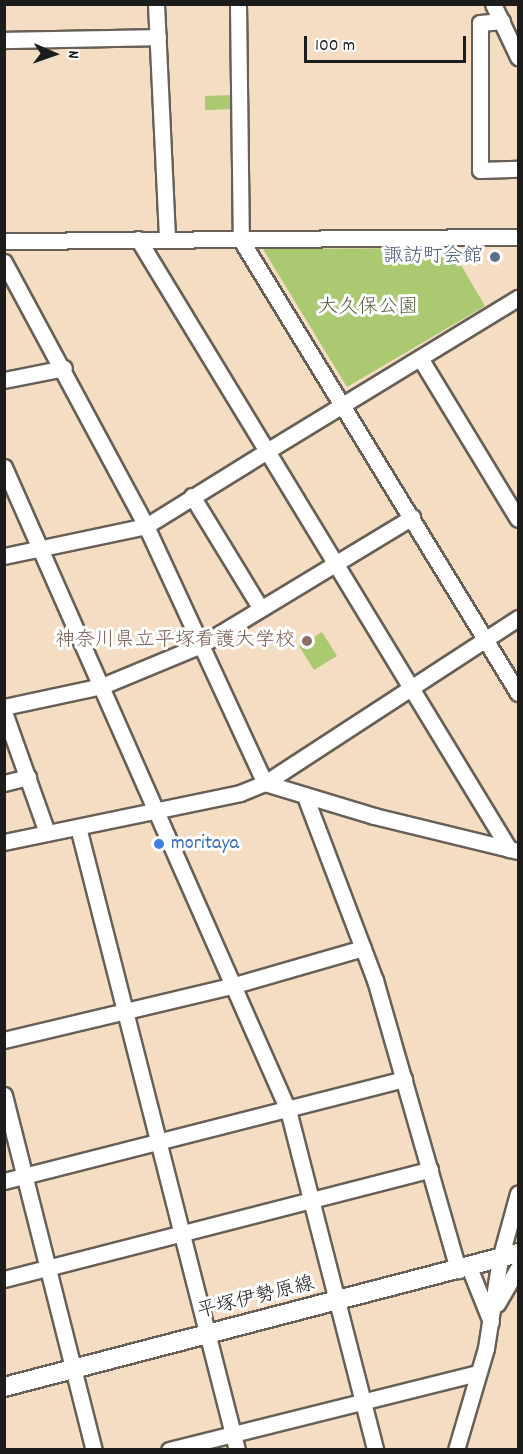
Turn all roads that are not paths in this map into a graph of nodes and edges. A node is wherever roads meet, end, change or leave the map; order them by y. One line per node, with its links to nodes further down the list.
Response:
1 (156, 4): 5 (street)
2 (238, 4): 12 (street)
3 (493, 4): 4 (street)
4 (502, 21): 7 (street); 8 (street)
5 (158, 37): 6 (street); 11 (street)
6 (4, 40)
7 (518, 52)
8 (519, 169)
9 (519, 237): 12 (street)
10 (138, 239): 11 (street); 13 (street); 20 (street)
11 (167, 239): 12 (street)
12 (241, 240): 19 (street)
13 (4, 241)
14 (4, 262): 17 (street)
15 (519, 298): 16 (street)
16 (420, 358): 19 (street); 24 (street)
17 (64, 368): 18 (street); 25 (street)
18 (4, 380)
19 (344, 404): 20 (street); 23 (street)
20 (267, 451): 22 (street); 28 (street)
21 (4, 466): 26 (street)
22 (192, 496): 25 (street); 29 (street)
23 (412, 517): 28 (street); 31 (street)
24 (519, 519)
25 (146, 526): 26 (street); 32 (street)
26 (41, 549): 27 (street); 33 (street)
27 (4, 556)
28 (335, 564): 29 (street); 34 (street)
29 (261, 609): 32 (street)
30 (519, 618): 31 (street)
31 (486, 639): 34 (street); 35 (street)
32 (201, 645): 33 (street); 40 (street)
33 (102, 687): 36 (street); 42 (street)
34 (410, 688): 40 (street); 46 (street)
35 (519, 693)
36 (4, 707)
37 (4, 712): 38 (street)
38 (28, 777): 39 (street); 44 (street)
39 (4, 783)
40 (265, 783): 41 (street); 42 (street)
41 (305, 796): 46 (street); 47 (street)
42 (158, 811): 43 (street); 48 (street)
43 (78, 827): 44 (street); 49 (street)
44 (47, 833): 45 (street)
45 (4, 842)
46 (514, 850)
47 (363, 948): 48 (street); 51 (street)
48 (235, 985): 49 (street); 53 (street)
49 (125, 1011): 50 (street); 54 (street)
50 (4, 1040)
51 (404, 1079): 53 (street); 55 (street)
52 (4, 1095): 56 (street)
53 (288, 1110): 54 (street); 59 (street)
54 (159, 1142): 56 (street); 60 (street)
55 (430, 1170): 59 (street); 65 (street)
56 (25, 1176): 57 (street); 63 (street)
57 (4, 1181)
58 (519, 1193): 62 (street)
59 (311, 1200): 60 (street); 67 (street)
60 (182, 1234): 63 (street); 69 (street)
61 (519, 1253): 62 (main road, 平塚伊勢原線)
62 (501, 1259): 65 (main road, 平塚伊勢原線); 68 (street)
63 (48, 1268): 66 (street); 70 (street)
64 (519, 1268): 68 (street)
65 (464, 1269): 67 (main road, 平塚伊勢原線); 68 (street)
66 (4, 1279)
67 (336, 1302): 69 (main road, 平塚伊勢原線); 73 (street)
68 (492, 1317): 71 (street)
69 (208, 1335): 70 (main road, 平塚伊勢原線); 74 (street)
70 (74, 1369): 72 (main road, 平塚伊勢原線); 75 (street)
71 (478, 1373): 73 (street); 79 (street)
72 (4, 1387)
73 (364, 1401): 74 (street); 78 (street)
74 (233, 1434): 76 (street); 77 (street)
75 (94, 1449)
76 (169, 1449)
77 (237, 1449)
78 (375, 1449)
79 (456, 1449)

